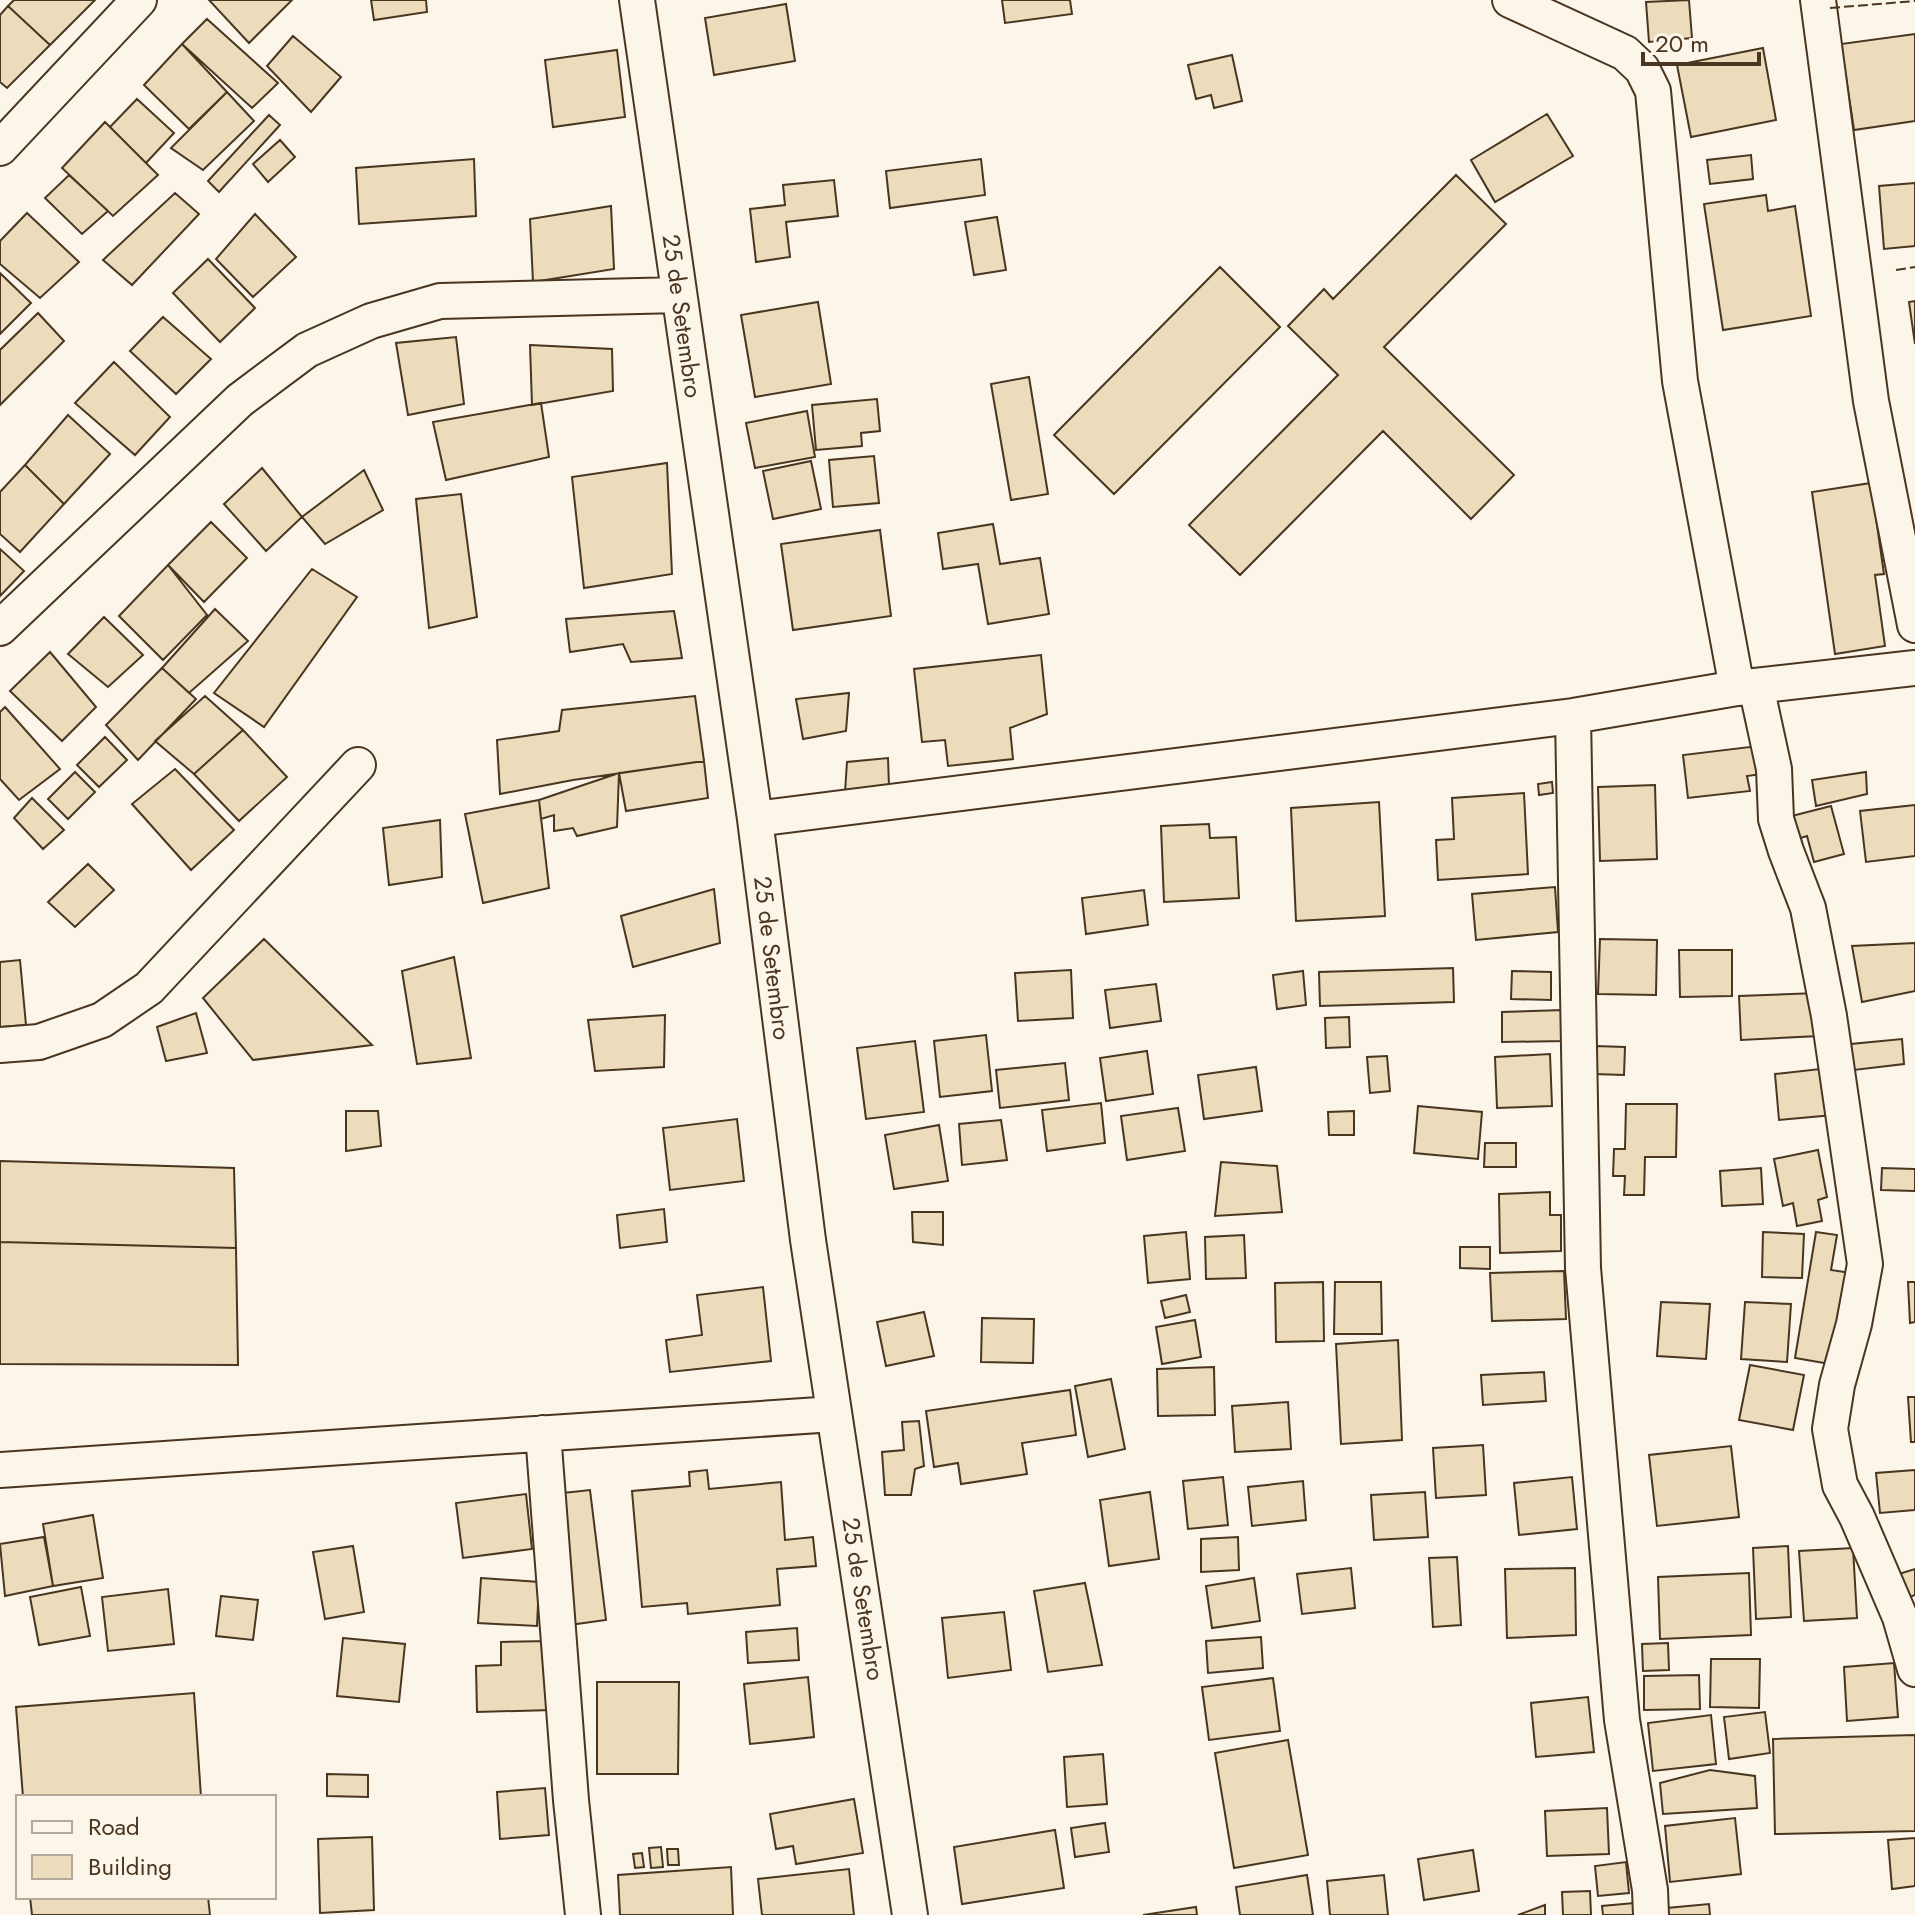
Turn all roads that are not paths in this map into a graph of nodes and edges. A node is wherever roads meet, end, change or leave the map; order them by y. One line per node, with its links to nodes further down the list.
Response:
1 (139, 0): 5 (street)
2 (637, 0): 6 (street, 25 de Setembro)
3 (1510, 0): 10 (street)
4 (1818, 0): 7 (street)
5 (0, 148)
6 (679, 295): 8 (street); 13 (street, 25 de Setembro)
7 (1915, 625)
8 (0, 628)
9 (1915, 668): 10 (street)
10 (1746, 687): 11 (street); 18 (street)
11 (1573, 716): 13 (street); 21 (street)
12 (358, 765): 14 (street)
13 (755, 819): 15 (street, 25 de Setembro)
14 (0, 1045)
15 (834, 1414): 16 (street); 20 (street, 25 de Setembro)
16 (543, 1433): 17 (street); 19 (street)
17 (0, 1470)
18 (1915, 1669)
19 (583, 1915)
20 (910, 1915)
21 (1651, 1915)

